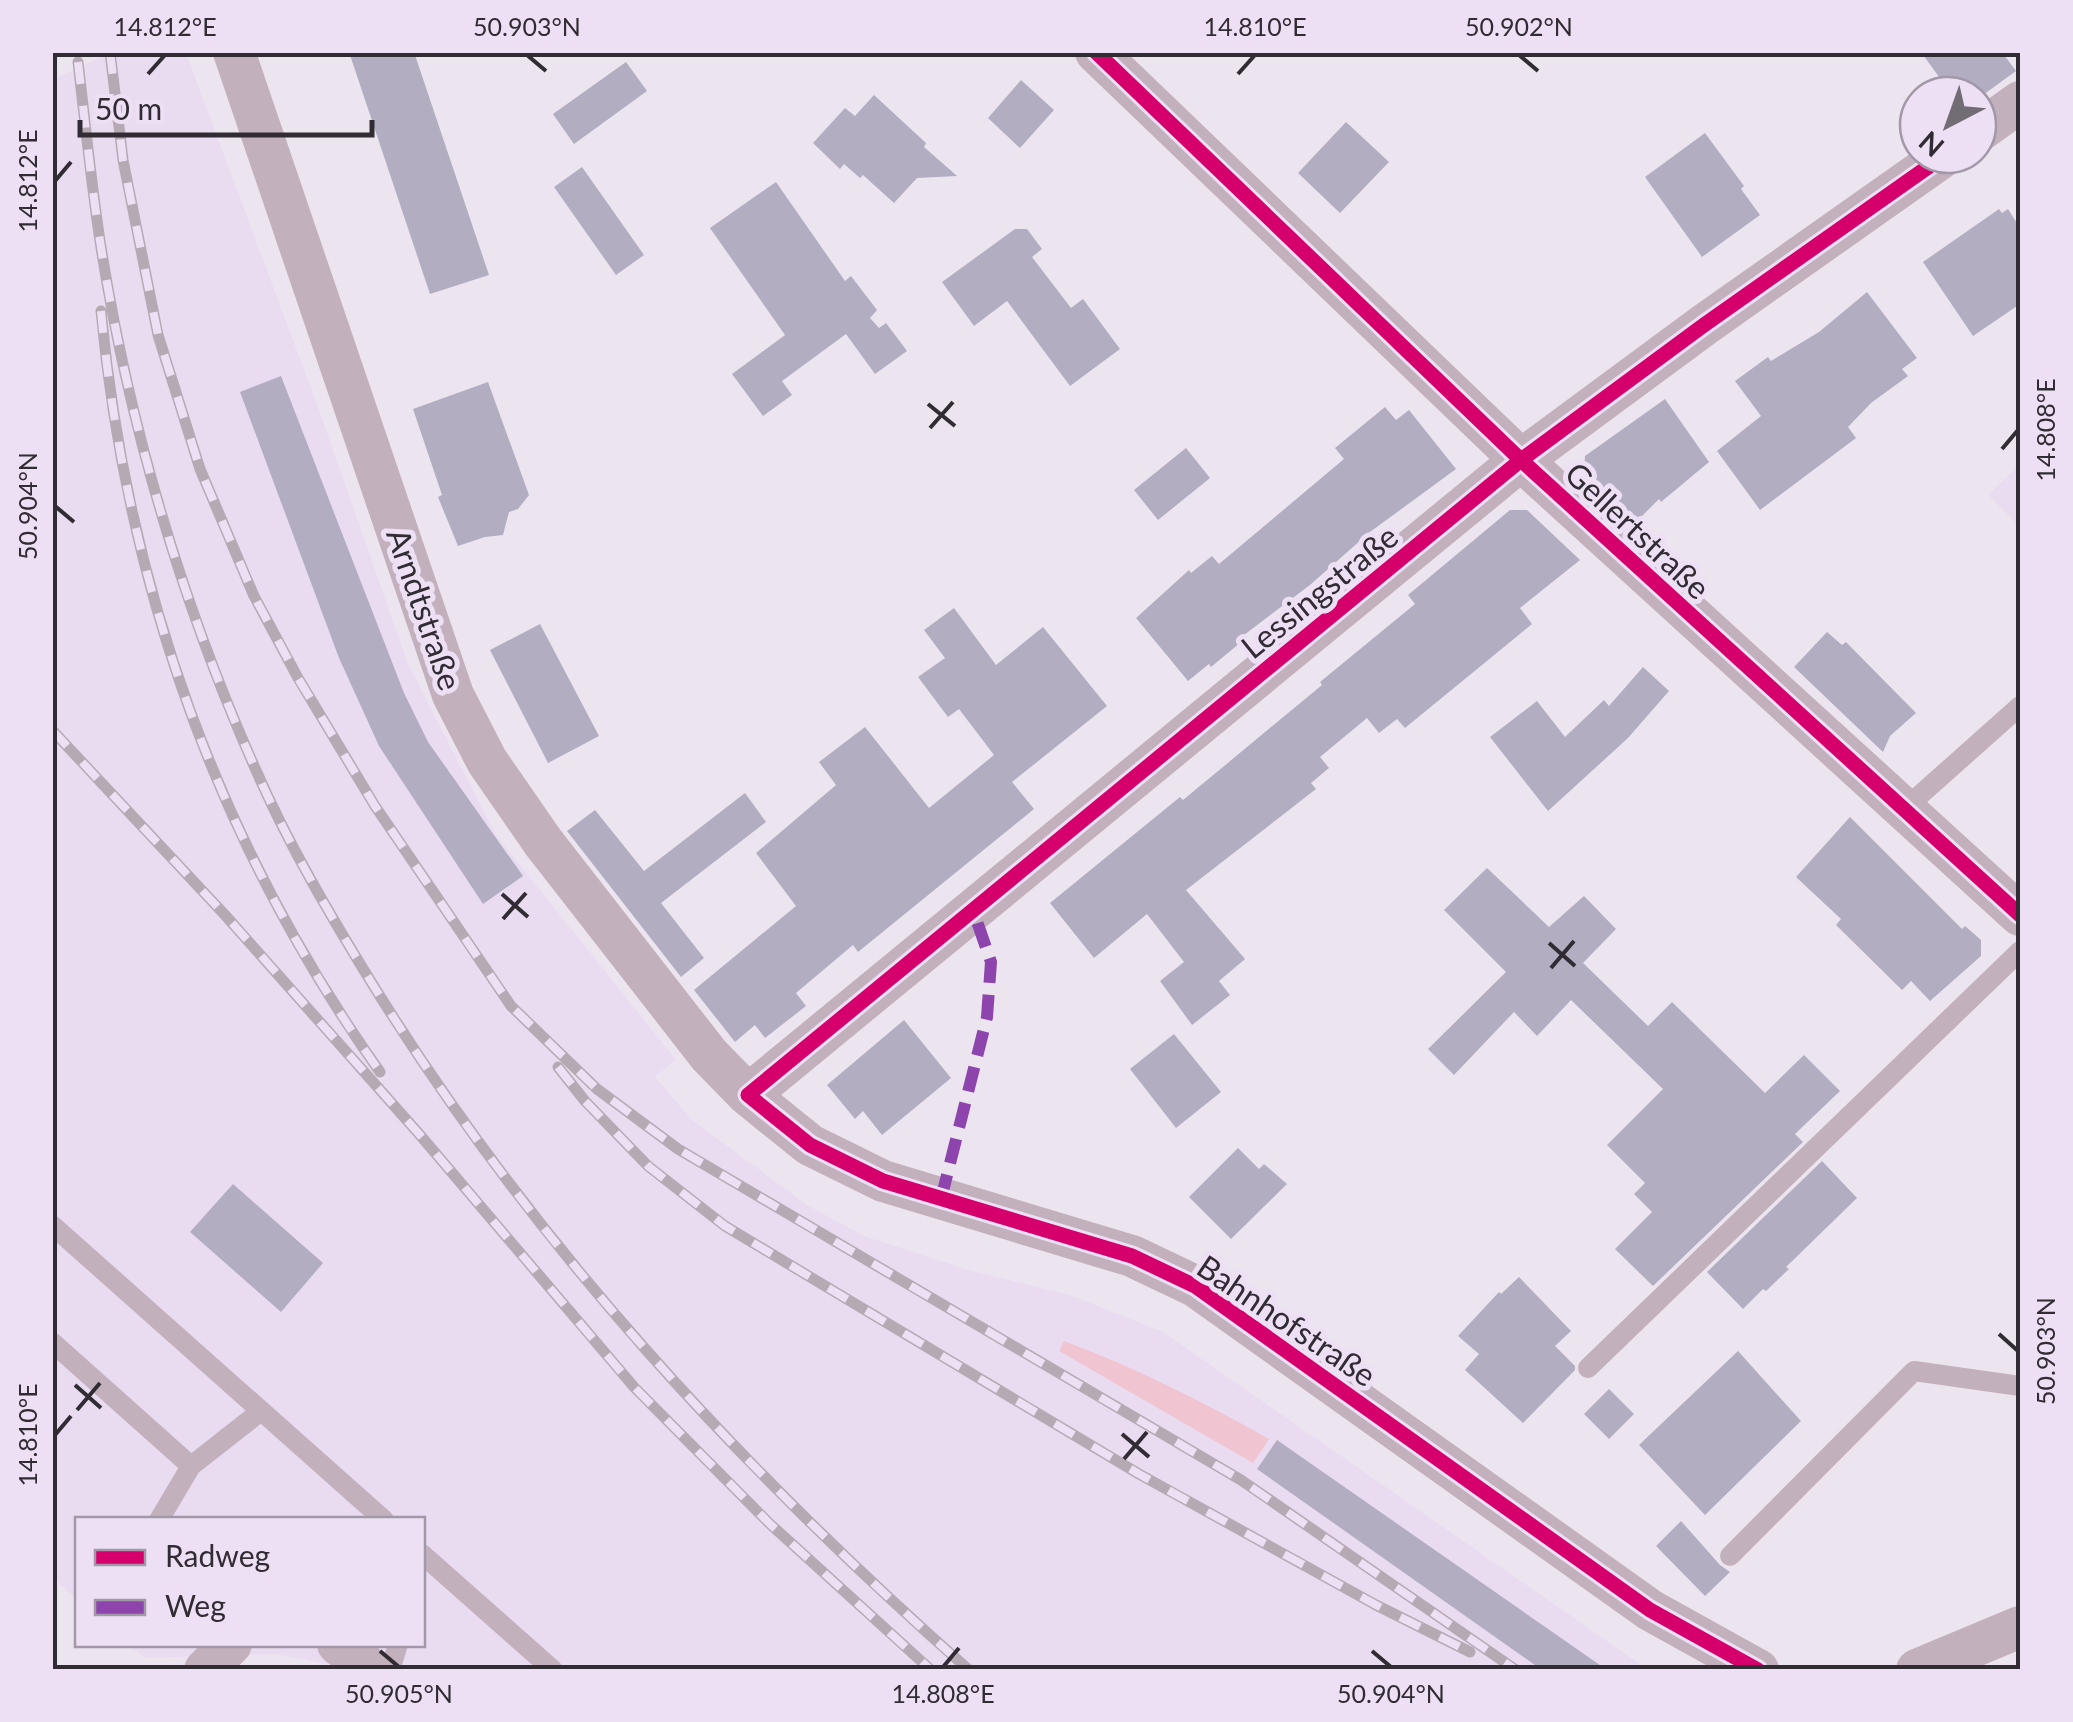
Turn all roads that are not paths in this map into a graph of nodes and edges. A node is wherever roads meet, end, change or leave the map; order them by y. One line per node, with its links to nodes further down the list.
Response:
1 (234, 52): 11 (street, Arndtstraße)
2 (1096, 52): 6 (street, Gellertstraße)
3 (2020, 102): 4 (street)
4 (1998, 118)
5 (1917, 175): 6 (street, Lessingstraße)
6 (1521, 460): 8 (street, Gellertstraße); 11 (street, Lessingstraße)
7 (2020, 706): 8 (lane)
8 (1902, 810): 9 (street, Gellertstraße)
9 (2020, 915)
10 (2020, 951): 14 (lane)
11 (748, 1095): 28 (street, Bahnhofstraße)
12 (52, 1225): 16 (lane)
13 (52, 1342): 17 (lane)
14 (1588, 1368)
15 (2020, 1386): 20 (lane)
16 (261, 1410): 17 (lane); 19 (lane)
17 (190, 1466): 18 (lane)
18 (161, 1517)
19 (381, 1517)
20 (1730, 1556)
21 (425, 1561): 27 (lane)
22 (2020, 1627): 29 (street)
23 (229, 1647): 25 (street)
24 (342, 1647): 26 (street)
25 (205, 1670)
26 (372, 1670)
27 (553, 1670)
28 (1758, 1670)
29 (1917, 1670)

